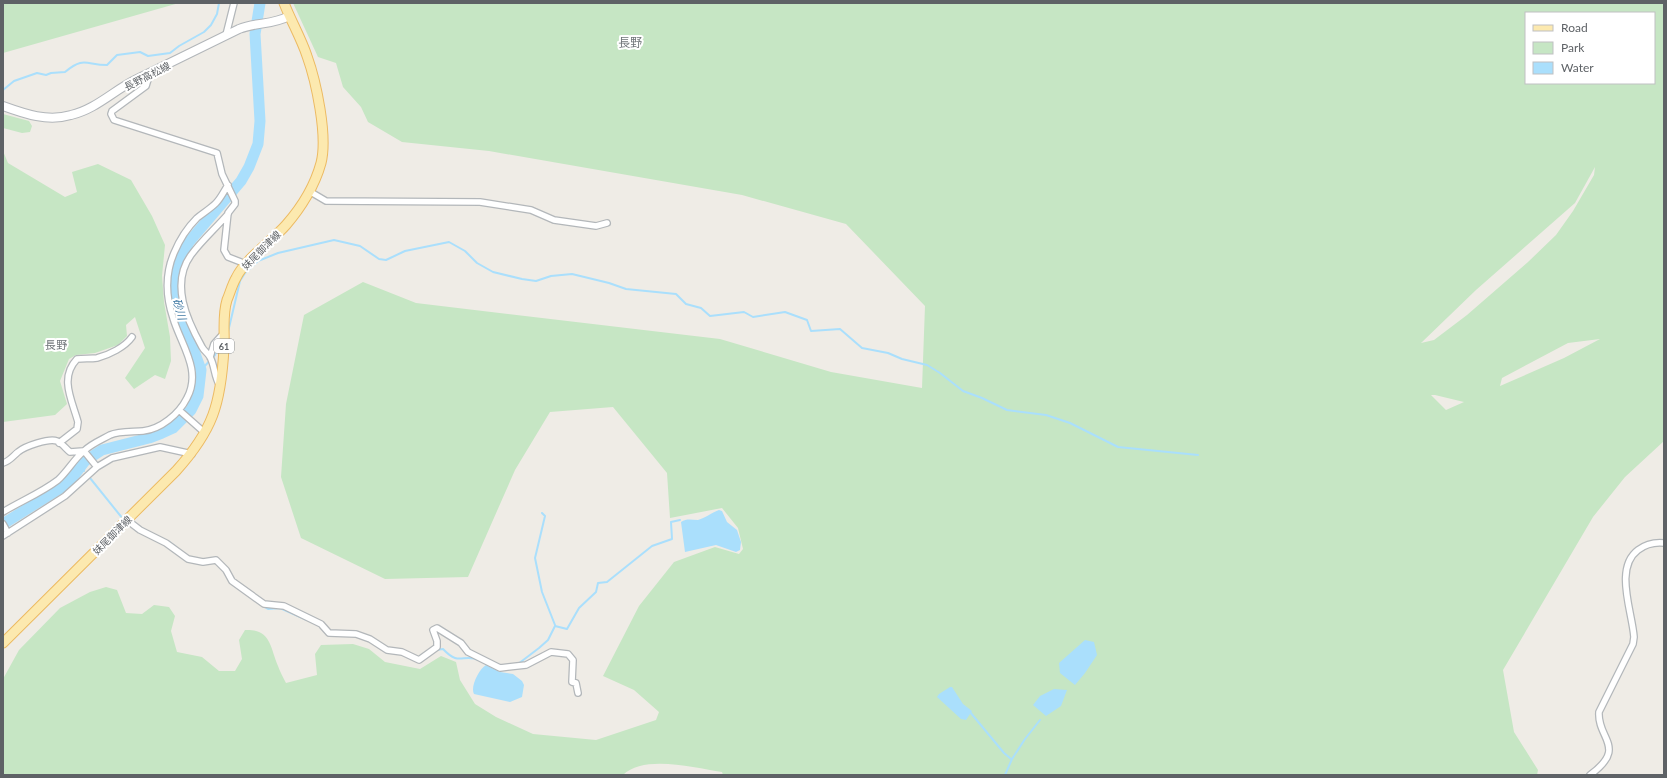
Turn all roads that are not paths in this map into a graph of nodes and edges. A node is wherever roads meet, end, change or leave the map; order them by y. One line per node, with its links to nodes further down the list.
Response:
1 (234, 3): 4 (street)
2 (284, 3): 3 (main road, 妹尾御津線 / 61)
3 (289, 16): 4 (main road, 長野高松線); 8 (main road, 妹尾御津線 / 61)
4 (226, 35): 5 (main road, 長野高松線)
5 (150, 73): 6 (main road, 長野高松線); 7 (street)
6 (3, 106)
7 (228, 185): 9 (street); 16 (street)
8 (309, 191): 10 (street); 11 (main road, 妹尾御津線 / 61)
9 (228, 213): 11 (street); 14 (street)
10 (607, 223)
11 (246, 264): 12 (main road, 妹尾御津線 / 61)
12 (223, 334): 14 (street); 15 (main road, 妹尾御津線 / 61)
13 (132, 337): 18 (street)
14 (210, 357): 15 (street)
15 (220, 386): 17 (main road, 妹尾御津線 / 61)
16 (179, 410): 17 (street); 19 (street)
17 (204, 433): 20 (main road, 妹尾御津線 / 61)
18 (60, 443): 19 (street); 21 (street)
19 (83, 451): 22 (street); 23 (street)
20 (192, 454): 22 (street); 24 (main road, 妹尾御津線 / 61)
21 (3, 463)
22 (97, 467): 26 (street)
23 (3, 512)
24 (128, 520): 28 (main road, 妹尾御津線 / 61); 29 (street)
25 (3, 524): 26 (street)
26 (6, 535)
27 (1664, 543): 30 (street)
28 (3, 643)
29 (578, 693)
30 (1590, 775)

